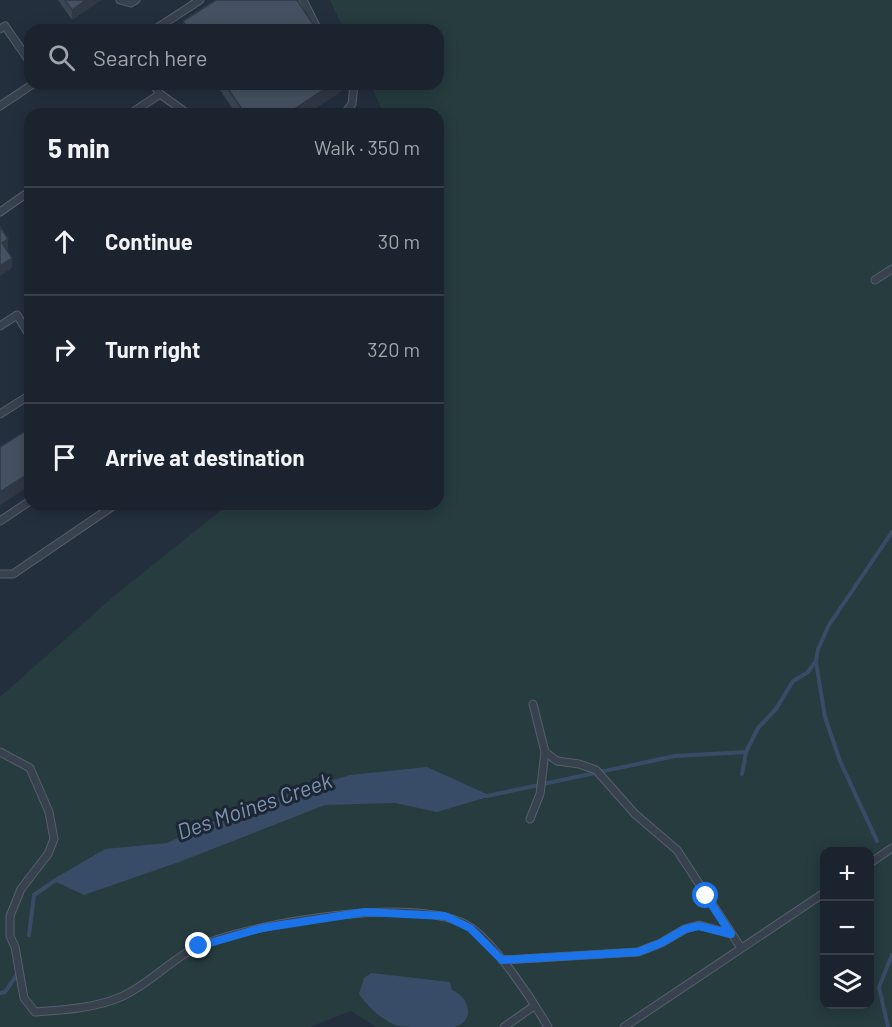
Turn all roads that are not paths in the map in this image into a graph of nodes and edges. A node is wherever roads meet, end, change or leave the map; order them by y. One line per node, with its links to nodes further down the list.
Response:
1 (120, 0): 2 (lane)
2 (136, 0)
3 (200, 0): 5 (lane)
4 (303, 0): 6 (lane)
5 (163, 24)
6 (315, 24)
7 (0, 29): 8 (lane)
8 (24, 53)
9 (24, 90): 13 (lane)
10 (157, 90): 12 (lane)
11 (353, 90): 16 (lane)
12 (160, 94): 14 (lane); 15 (lane)
13 (0, 106)
14 (139, 108)
15 (180, 108)
16 (349, 108)
17 (24, 195): 18 (lane)
18 (0, 212)
19 (892, 269): 20 (lane)
20 (876, 280)
21 (0, 326): 22 (lane)
22 (24, 327)
23 (24, 399): 24 (lane)
24 (0, 414)
25 (24, 505): 27 (lane)
26 (107, 510): 28 (lane)
27 (0, 521)
28 (0, 574)
29 (533, 704): 31 (lane)
30 (0, 752): 38 (lane)
31 (545, 752): 32 (lane); 36 (lane)
32 (530, 819)
33 (892, 848): 34 (lane)
34 (874, 860)
35 (820, 896): 37 (lane)
36 (731, 934): 37 (lane); 38 (lane)
37 (741, 948): 42 (lane)
38 (502, 960): 39 (lane)
39 (534, 1006): 40 (lane); 41 (lane)
40 (504, 1027)
41 (548, 1027)
42 (624, 1027)

